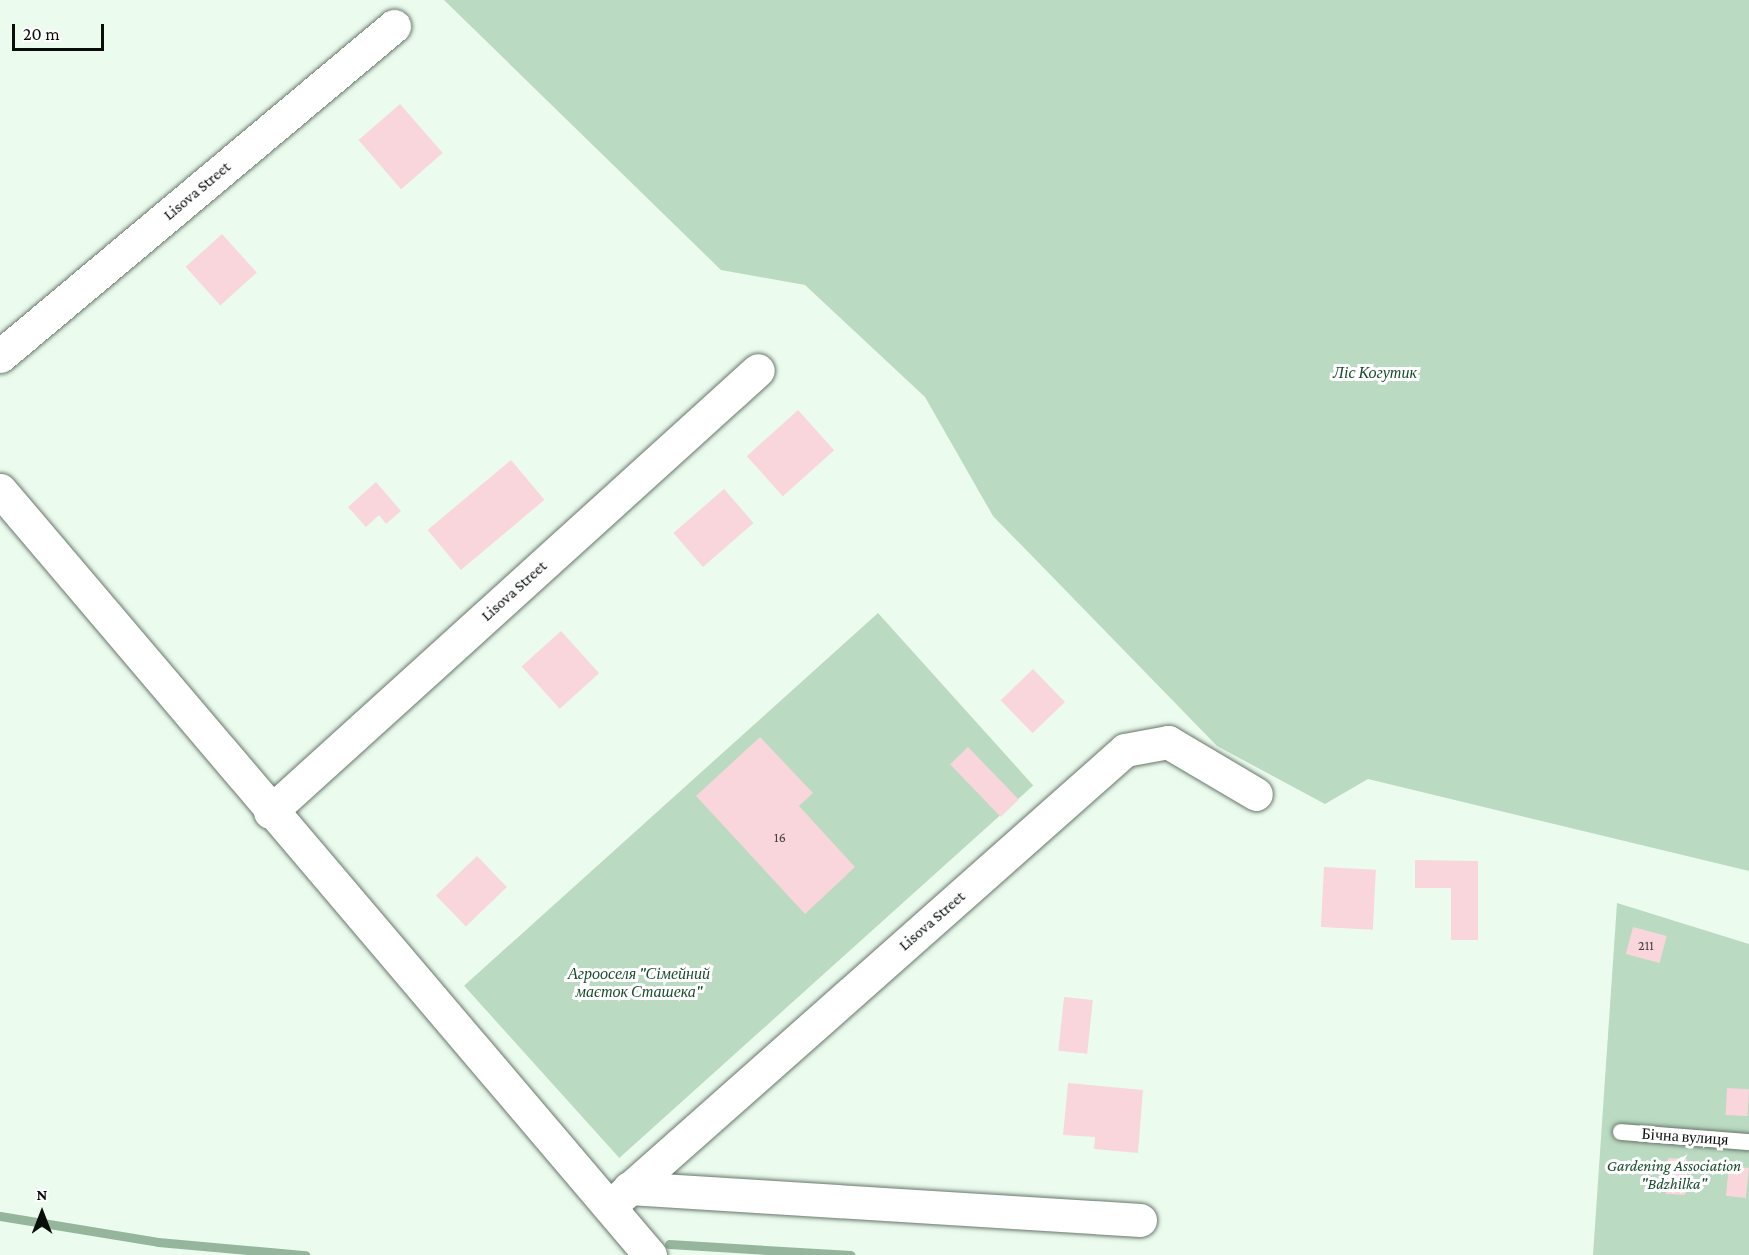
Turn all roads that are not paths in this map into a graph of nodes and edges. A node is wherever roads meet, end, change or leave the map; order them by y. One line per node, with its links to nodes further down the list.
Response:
1 (394, 26): 2 (street, Lisova Street)
2 (0, 356)
3 (758, 370): 6 (street, Lisova Street)
4 (0, 490): 6 (street)
5 (1256, 794): 9 (street, Lisova Street)
6 (270, 812): 9 (street)
7 (1621, 1132): 8 (lane, Бічна вулиця)
8 (1749, 1142)
9 (620, 1197): 10 (street); 11 (street)
10 (1140, 1220)
11 (650, 1255)

